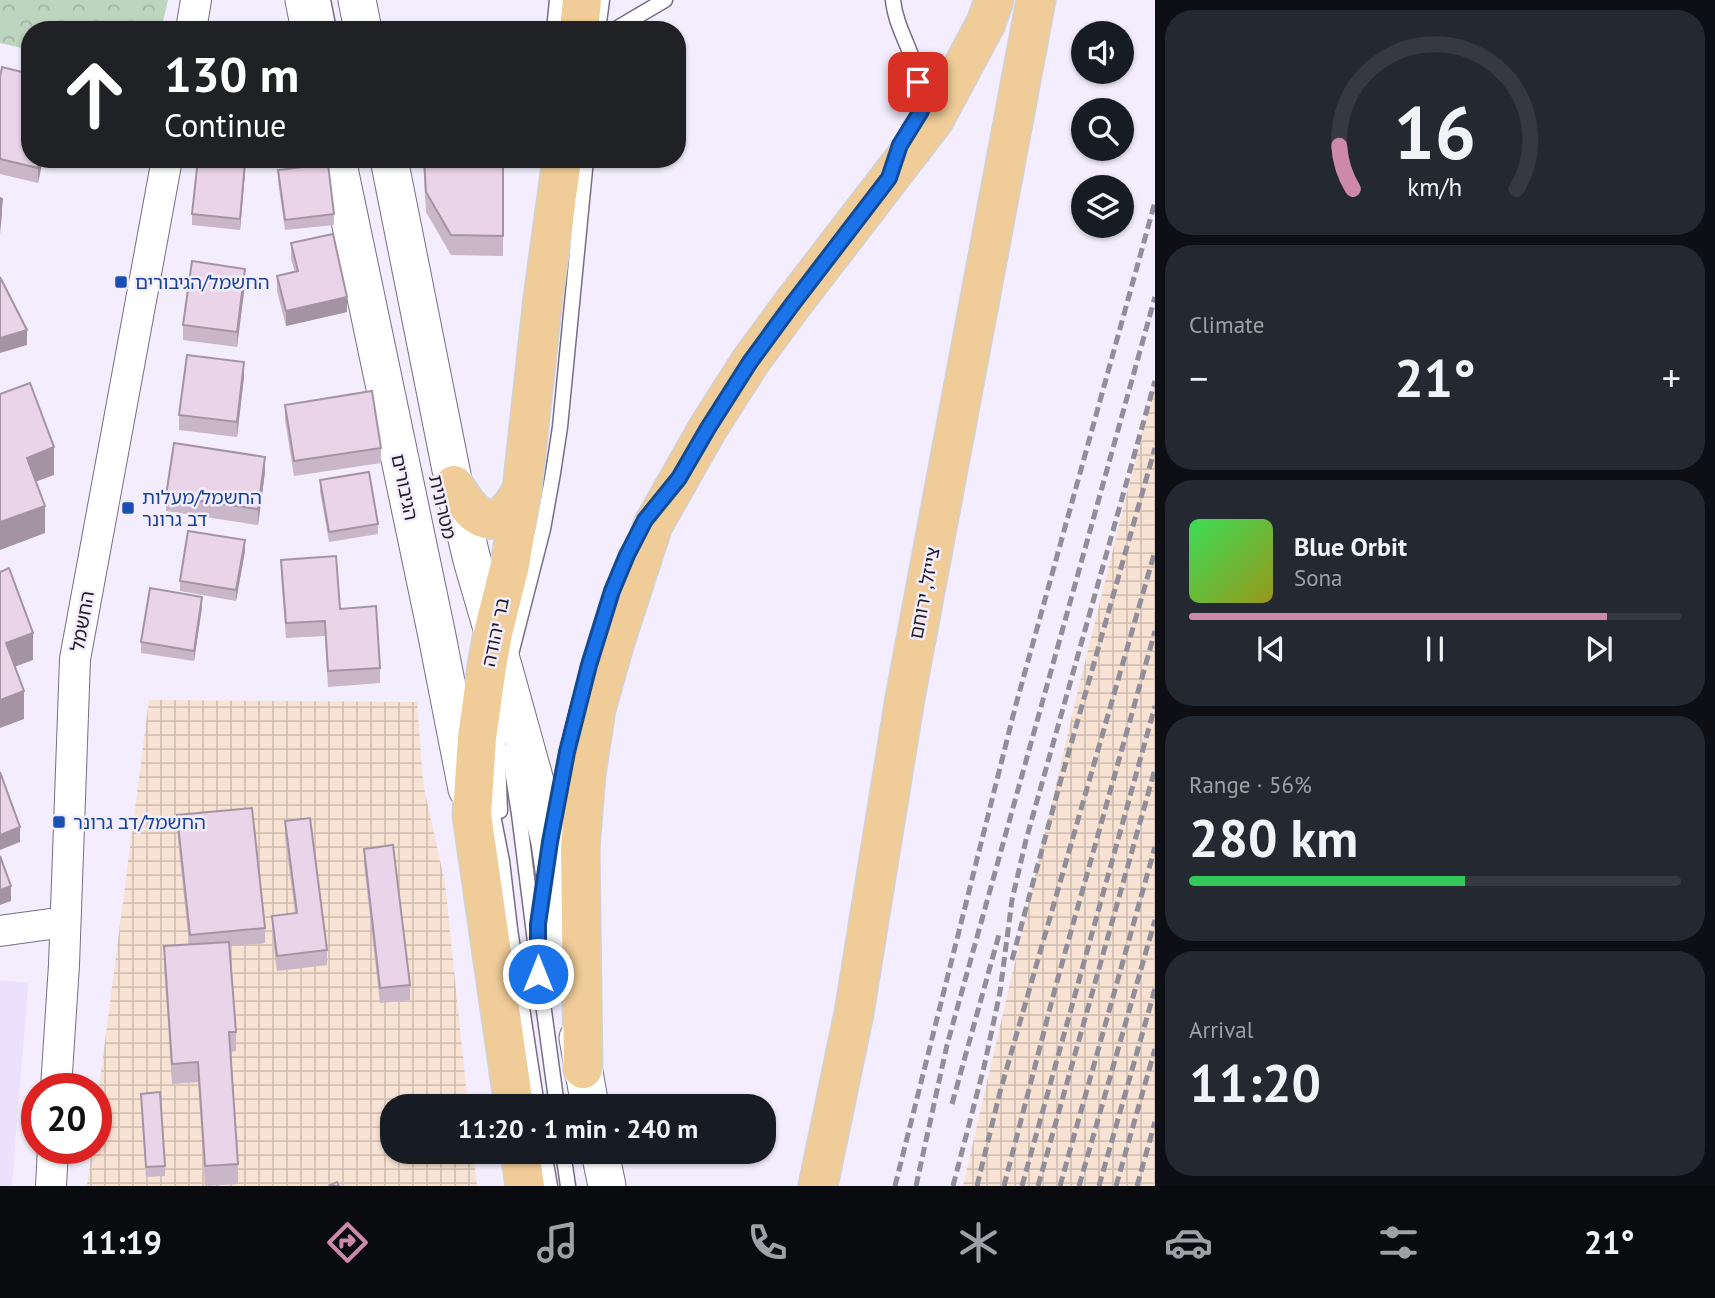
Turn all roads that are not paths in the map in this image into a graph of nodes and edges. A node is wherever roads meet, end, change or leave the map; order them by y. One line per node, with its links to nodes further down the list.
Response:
1 (196, 0): 14 (street)
2 (304, 0): 15 (street)
3 (323, 0): 16 (lane)
4 (345, 0): 17 (lane)
5 (357, 0): 18 (street)
6 (557, 0): 19 (lane)
7 (582, 0): 20 (highway)
8 (602, 0): 21 (lane)
9 (665, 0): 22 (lane)
10 (893, 0): 23 (lane)
11 (980, 0): 23 (lane)
12 (995, 0): 29 (highway)
13 (1036, 0): 63 (highway, צייזל, ירוחם)
14 (192, 21)
15 (308, 21)
16 (327, 21)
17 (348, 21)
18 (361, 21)
19 (555, 21)
20 (580, 21)
21 (599, 21)
22 (629, 21)
23 (921, 111): 29 (lane)
24 (165, 168): 44 (street, החשמל)
25 (339, 168): 41 (street, הגיבורים)
26 (391, 168): 34 (street)
27 (561, 168): 31 (highway, בר יהודה)
28 (585, 168): 38 (lane)
29 (889, 178): 33 (highway)
30 (536, 246): 31 (lane)
31 (543, 298): 35 (highway, בר יהודה)
32 (383, 307): 37 (lane, מטרונית)
33 (679, 478): 36 (lane); 47 (highway)
34 (454, 485): 35 (highway); 38 (street)
35 (522, 490): 38 (highway, בר יהודה)
36 (633, 543)
37 (444, 601)
38 (490, 676): 40 (lane); 41 (highway, בר יהודה); 42 (street); 43 (lane); 43 (lane); 46 (lane)
39 (582, 690): 42 (lane)
40 (468, 701)
41 (472, 815): 49 (highway, בר יהודה)
42 (550, 842): 46 (lane); 47 (street)
43 (502, 861): 50 (lane)
44 (65, 922): 45 (street); 48 (street, החשמל)
45 (0, 931)
46 (538, 974): 51 (lane)
47 (583, 1069): 52 (street)
48 (57, 1073)
49 (512, 1094)
50 (535, 1094)
51 (555, 1094)
52 (588, 1094)
53 (52, 1164): 58 (street)
54 (522, 1164): 59 (highway)
55 (546, 1164): 60 (lane)
56 (565, 1164): 61 (lane)
57 (602, 1164): 62 (street)
58 (51, 1186)
59 (525, 1186)
60 (550, 1186)
61 (568, 1186)
62 (607, 1186)
63 (818, 1186)

